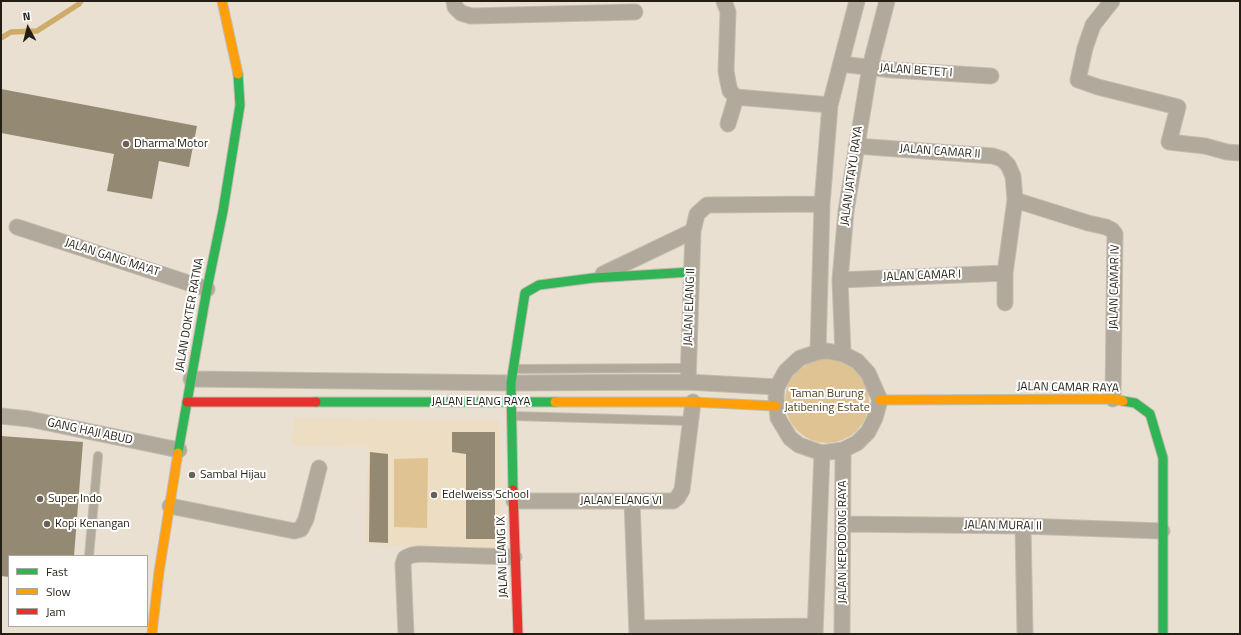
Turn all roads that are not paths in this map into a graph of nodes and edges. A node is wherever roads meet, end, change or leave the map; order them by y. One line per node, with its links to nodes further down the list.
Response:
1 (222, 1): 24 (street, JALAN DOKTER RATNA)
2 (454, 1): 7 (street)
3 (857, 1): 8 (street, JALAN JATAYU RAYA)
4 (887, 1): 9 (street, JALAN JATAYU RAYA)
5 (1112, 1): 15 (street)
6 (730, 5): 11 (street)
7 (635, 12)
8 (841, 64): 9 (street, JALAN BETET I); 12 (street, JALAN JATAYU RAYA)
9 (870, 67): 10 (street, JALAN BETET I); 14 (street, JALAN JATAYU RAYA)
10 (991, 76)
11 (736, 96): 12 (street); 13 (street)
12 (830, 105): 17 (street, JALAN JATAYU RAYA)
13 (728, 124)
14 (856, 146): 16 (street, JALAN CAMAR II); 23 (street, JALAN JATAYU RAYA)
15 (1240, 154)
16 (1015, 200): 21 (street); 32 (street, JALAN CAMAR IV)
17 (822, 204): 19 (street, JALAN ELANG II); 26 (street, JALAN JATAYU RAYA)
18 (17, 227): 24 (street, JALAN GANG MA'AT)
19 (693, 232): 20 (street, JALAN ELANG II); 22 (street)
20 (691, 272): 22 (street); 28 (street, JALAN ELANG II)
21 (1005, 273): 23 (street, JALAN CAMAR I); 25 (street)
22 (593, 278): 29 (street, JALAN ELANG IX)
23 (840, 280): 27 (street, JALAN JATAYU RAYA)
24 (207, 289): 30 (street, JALAN DOKTER RATNA)
25 (1005, 303)
26 (818, 352): 27 (street); 31 (street)
27 (843, 354): 33 (street)
28 (688, 375): 29 (street, JALAN ELANG RAYA); 31 (street, JALAN ELANG RAYA)
29 (512, 376): 30 (street, JALAN ELANG RAYA); 36 (street, JALAN ELANG IX)
30 (191, 379): 34 (street, JALAN DOKTER RATNA)
31 (778, 388): 37 (street)
32 (1113, 399): 33 (street, JALAN CAMAR RAYA); 51 (street, JALAN CAMAR RAYA)
33 (880, 400): 42 (street)
34 (187, 402): 36 (street, JALAN ELANG RAYA); 41 (street, JALAN DOKTER RATNA)
35 (693, 402): 36 (street, JALAN ELANG RAYA); 37 (street, JALAN ELANG RAYA); 40 (street, JALAN ELANG VI)
36 (516, 403): 39 (street, JALAN ELANG IX)
37 (776, 406): 43 (street)
38 (1, 416): 41 (street, GANG HAJI ABUD)
39 (516, 416): 40 (lane); 46 (street, JALAN ELANG IX)
40 (691, 421): 47 (street, JALAN ELANG VI)
41 (179, 450): 48 (street, JALAN DOKTER RATNA)
42 (843, 450): 43 (street); 49 (street, JALAN KEPODONG RAYA)
43 (822, 453): 54 (street, JALAN KEPODONG RAYA)
44 (98, 456): 52 (lane)
45 (319, 468): 48 (street)
46 (514, 501): 47 (street, JALAN ELANG VI); 53 (street, JALAN ELANG IX)
47 (632, 501): 55 (street)
48 (170, 506): 57 (street, JALAN DOKTER RATNA)
49 (844, 524): 50 (street, JALAN MURAI II); 60 (street, JALAN KEPODONG RAYA)
50 (1023, 526): 51 (street, JALAN MURAI II); 61 (street)
51 (1162, 531): 62 (street, JALAN CAMAR RAYA)
52 (89, 555)
53 (514, 557): 58 (street); 59 (street, JALAN ELANG IX)
54 (815, 630): 56 (street)
55 (637, 631): 56 (street)
56 (685, 631)
57 (152, 634)
58 (406, 634)
59 (518, 634)
60 (842, 634)
61 (1025, 634)
62 (1163, 634)

